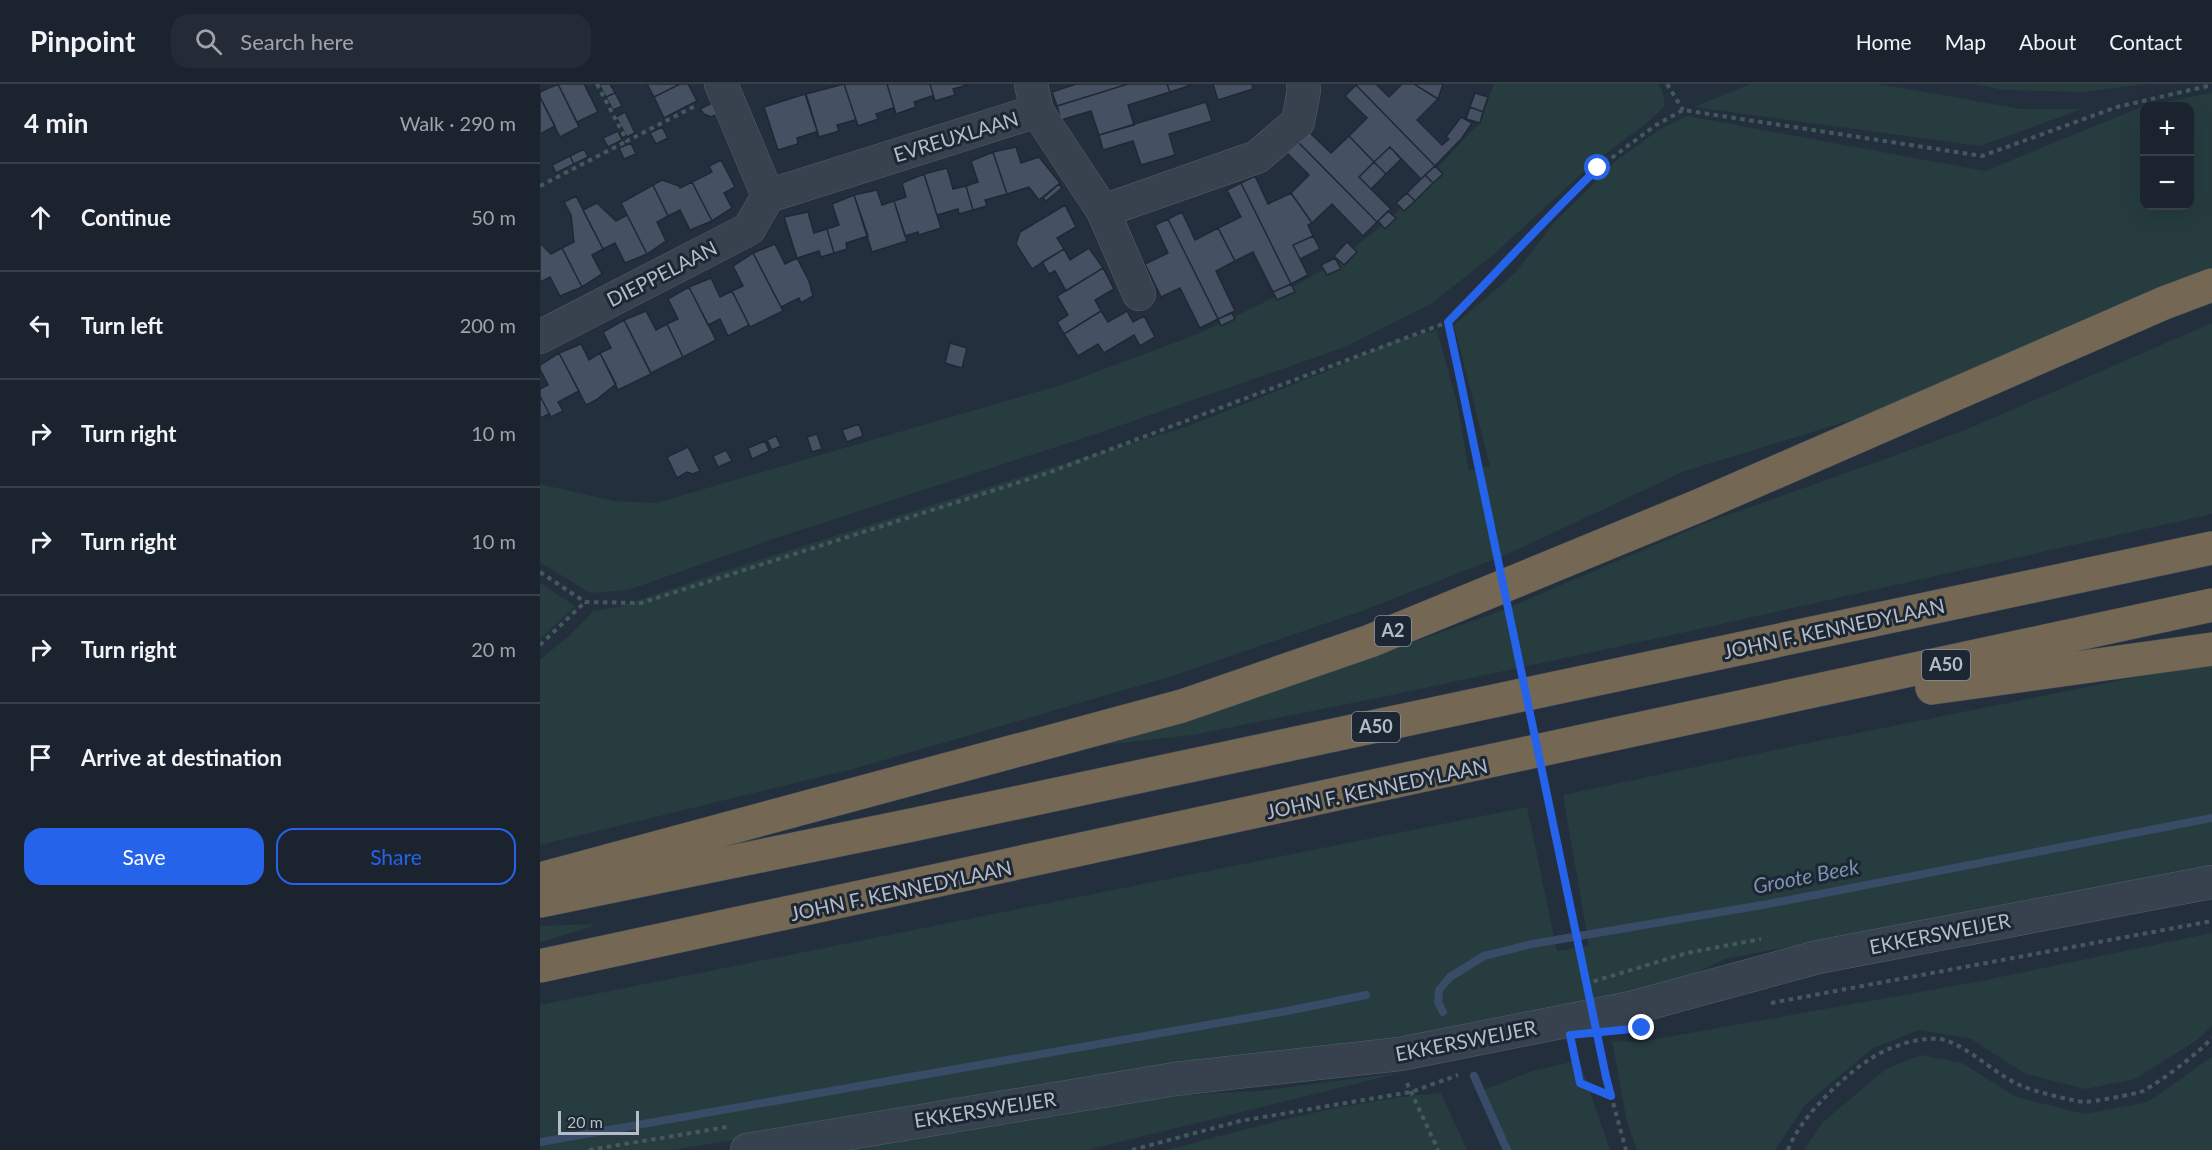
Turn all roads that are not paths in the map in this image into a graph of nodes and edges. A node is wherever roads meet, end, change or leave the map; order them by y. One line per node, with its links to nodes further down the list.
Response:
1 (1303, 84): 5 (street)
2 (723, 88): 4 (street)
3 (1034, 97): 4 (street, EVREUXLAAN); 5 (street, EVREUXLAAN)
4 (768, 196): 8 (street, DIEPPELAAN)
5 (1103, 211): 7 (street, EVREUXLAAN)
6 (2212, 285): 13 (highway, A2)
7 (1139, 294)
8 (540, 337)
9 (2212, 548): 15 (highway, JOHN F. KENNEDYLAAN / A50)
10 (2212, 605): 12 (highway, JOHN F. KENNEDYLAAN / A50)
11 (2212, 649): 12 (highway, A50)
12 (1681, 723): 16 (highway, JOHN F. KENNEDYLAAN / A50)
13 (540, 879)
14 (2212, 882): 17 (street, EKKERSWEIJER)
15 (540, 901)
16 (540, 966)
17 (747, 1150)

